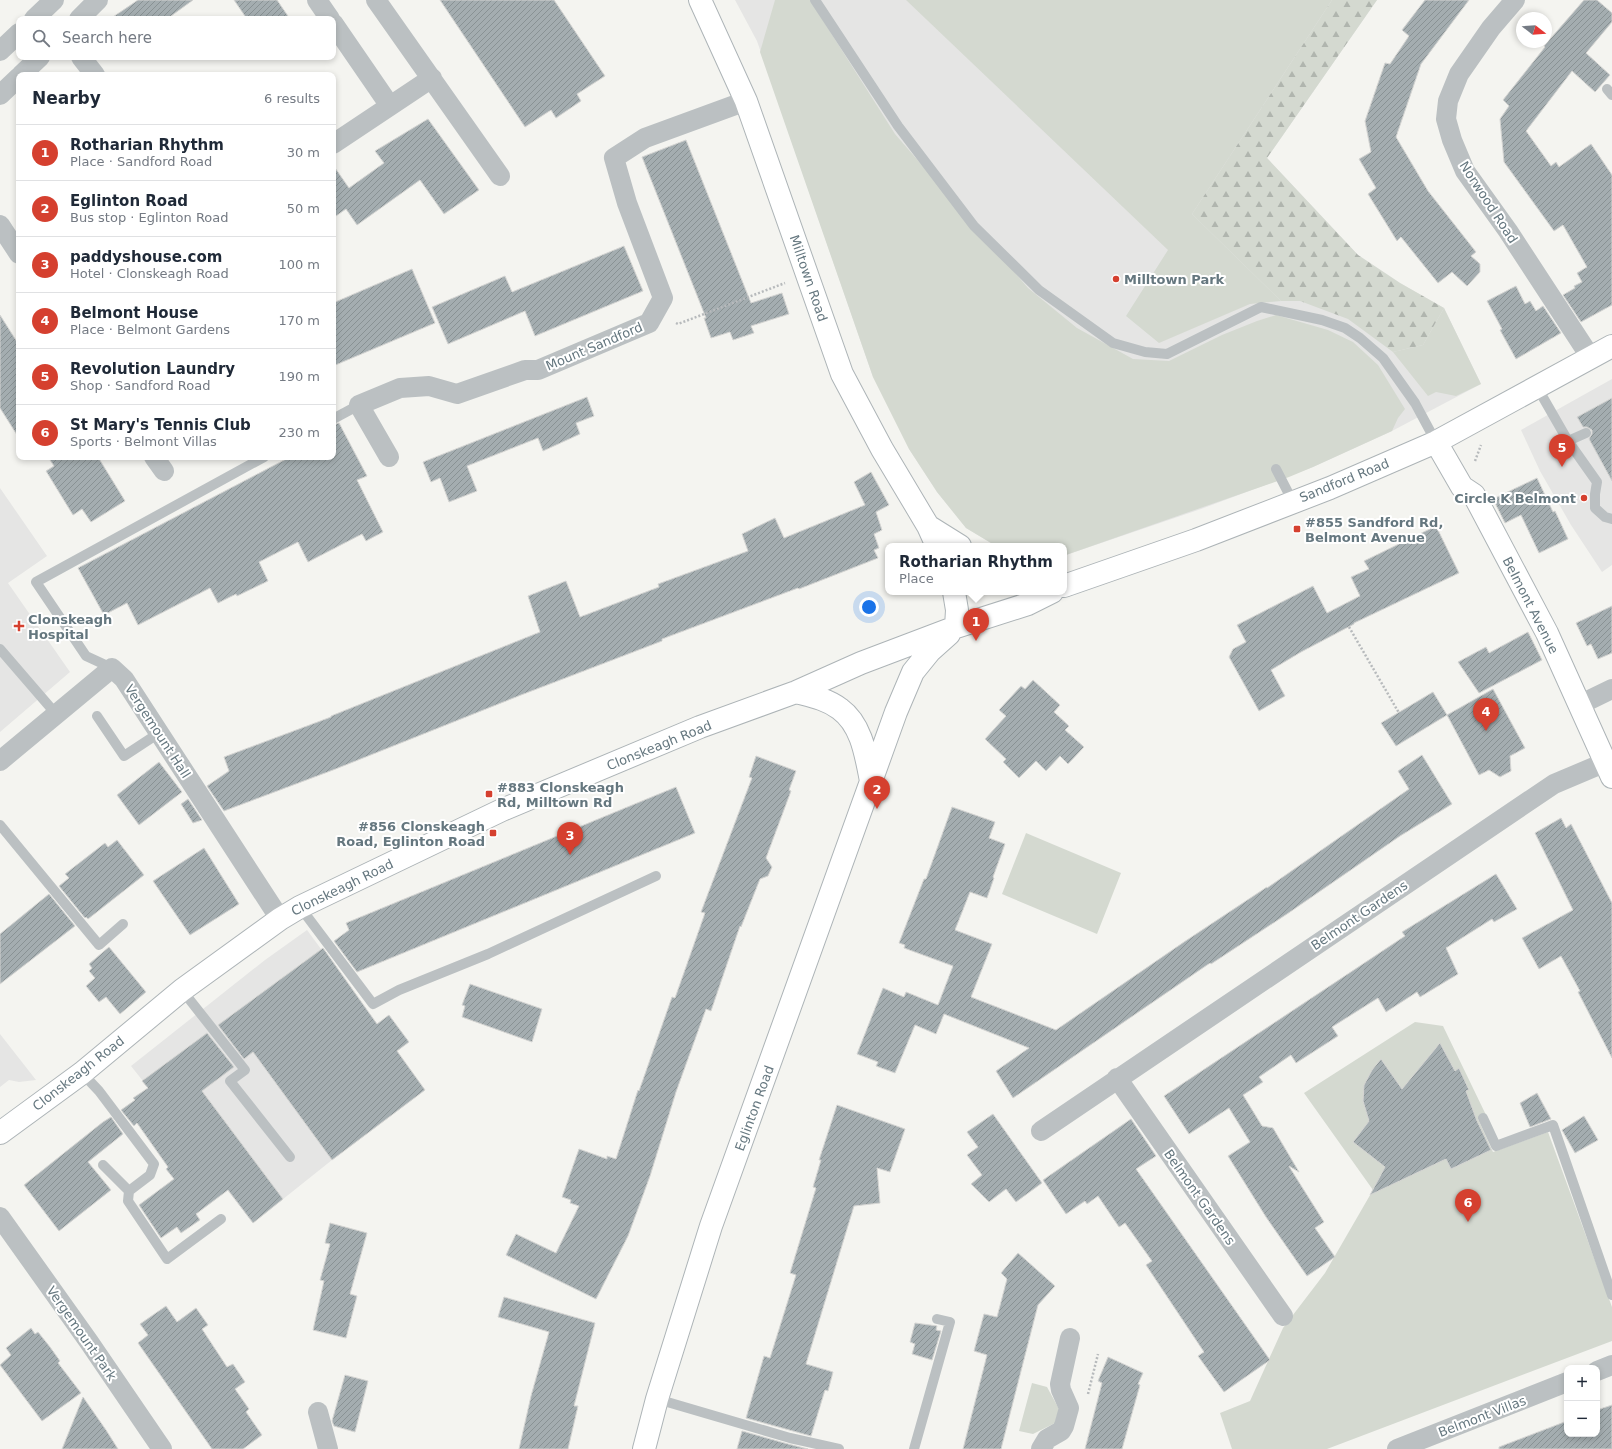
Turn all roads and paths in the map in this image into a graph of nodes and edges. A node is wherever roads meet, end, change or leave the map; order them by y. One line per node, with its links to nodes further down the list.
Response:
1 (98, 0): 7 (street)
2 (317, 0): 8 (street)
3 (376, 0): 16 (street)
4 (700, 0): 19 (main road, Milltown Road)
5 (815, 0): 34 (lane)
6 (1515, 0): 28 (street, Norwood Road)
7 (82, 16)
8 (328, 16)
9 (336, 27): 20 (street)
10 (16, 37): 11 (street)
11 (0, 51)
12 (37, 60): 14 (street)
13 (83, 60): 15 (street)
14 (24, 72)
15 (93, 72)
16 (432, 78): 20 (street); 22 (street)
17 (16, 80): 18 (street)
18 (0, 95)
19 (746, 102): 26 (street, Mount Sandford); 40 (main road, Milltown Road)
20 (390, 106): 21 (street)
21 (336, 142)
22 (500, 176)
23 (0, 225): 24 (street)
24 (16, 249)
25 (779, 285): 26 (path)
26 (656, 312): 30 (street, Mount Sandford)
27 (1612, 346): 28 (main road, Sandford Road)
28 (1591, 358): 29 (main road, Sandford Road)
29 (1537, 387): 33 (lane); 34 (main road, Sandford Road)
30 (359, 406): 31 (lane); 35 (street)
31 (336, 418)
32 (1586, 433): 33 (lane)
33 (1568, 441): 39 (lane)
34 (1436, 442): 38 (main road, Sandford Road); 52 (main road, Belmont Avenue)
35 (389, 457)
36 (259, 460): 49 (lane)
37 (1276, 469): 38 (lane)
38 (1293, 502): 43 (main road, Sandford Road)
39 (1612, 519)
40 (928, 526): 41 (main road, Milltown Road); 42 (main road)
41 (936, 543)
42 (955, 543)
43 (1067, 584)
44 (954, 595): 46 (main road)
45 (1046, 595): 46 (main road)
46 (956, 627): 51 (main road, Clonskeagh Road); 59 (main road, Eglinton Road)
47 (1349, 627): 53 (path)
48 (0, 649): 54 (lane)
49 (112, 668): 54 (street); 56 (street, Vergemount Hall)
50 (1612, 689): 52 (street)
51 (796, 692): 59 (main road); 62 (main road, Clonskeagh Road)
52 (1580, 704): 58 (main road, Belmont Avenue)
53 (1399, 713)
54 (56, 714): 57 (street)
55 (97, 716): 56 (lane)
56 (159, 733): 63 (street, Vergemount Hall)
57 (0, 761)
58 (1609, 770): 67 (street, Belmont Gardens)
59 (871, 782): 83 (main road, Eglinton Road)
60 (0, 825): 64 (lane)
61 (656, 876): 62 (lane)
62 (300, 907): 63 (main road, Clonskeagh Road)
63 (280, 919): 65 (main road, Clonskeagh Road)
64 (123, 924)
65 (182, 990): 66 (main road, Clonskeagh Road); 71 (lane)
66 (82, 1074): 70 (main road, Clonskeagh Road); 73 (lane)
67 (1118, 1078): 69 (street, Belmont Gardens); 77 (street, Belmont Gardens)
68 (1483, 1118): 76 (lane)
69 (1041, 1131)
70 (0, 1133)
71 (290, 1157)
72 (103, 1165): 73 (lane)
73 (129, 1191): 75 (lane)
74 (0, 1217): 85 (street, Vergemount Park)
75 (221, 1219)
76 (1612, 1295)
77 (1283, 1316)
78 (938, 1319): 89 (lane)
79 (1070, 1338): 90 (street)
80 (1612, 1365): 81 (street)
81 (1600, 1370)
82 (1564, 1383): 91 (street, Belmont Villas)
83 (657, 1399): 87 (main road, Eglinton Road); 88 (lane)
84 (318, 1412): 86 (street)
85 (162, 1449)
86 (328, 1449)
87 (644, 1449)
88 (839, 1449)
89 (914, 1449)
90 (1041, 1449)
91 (1397, 1449)

